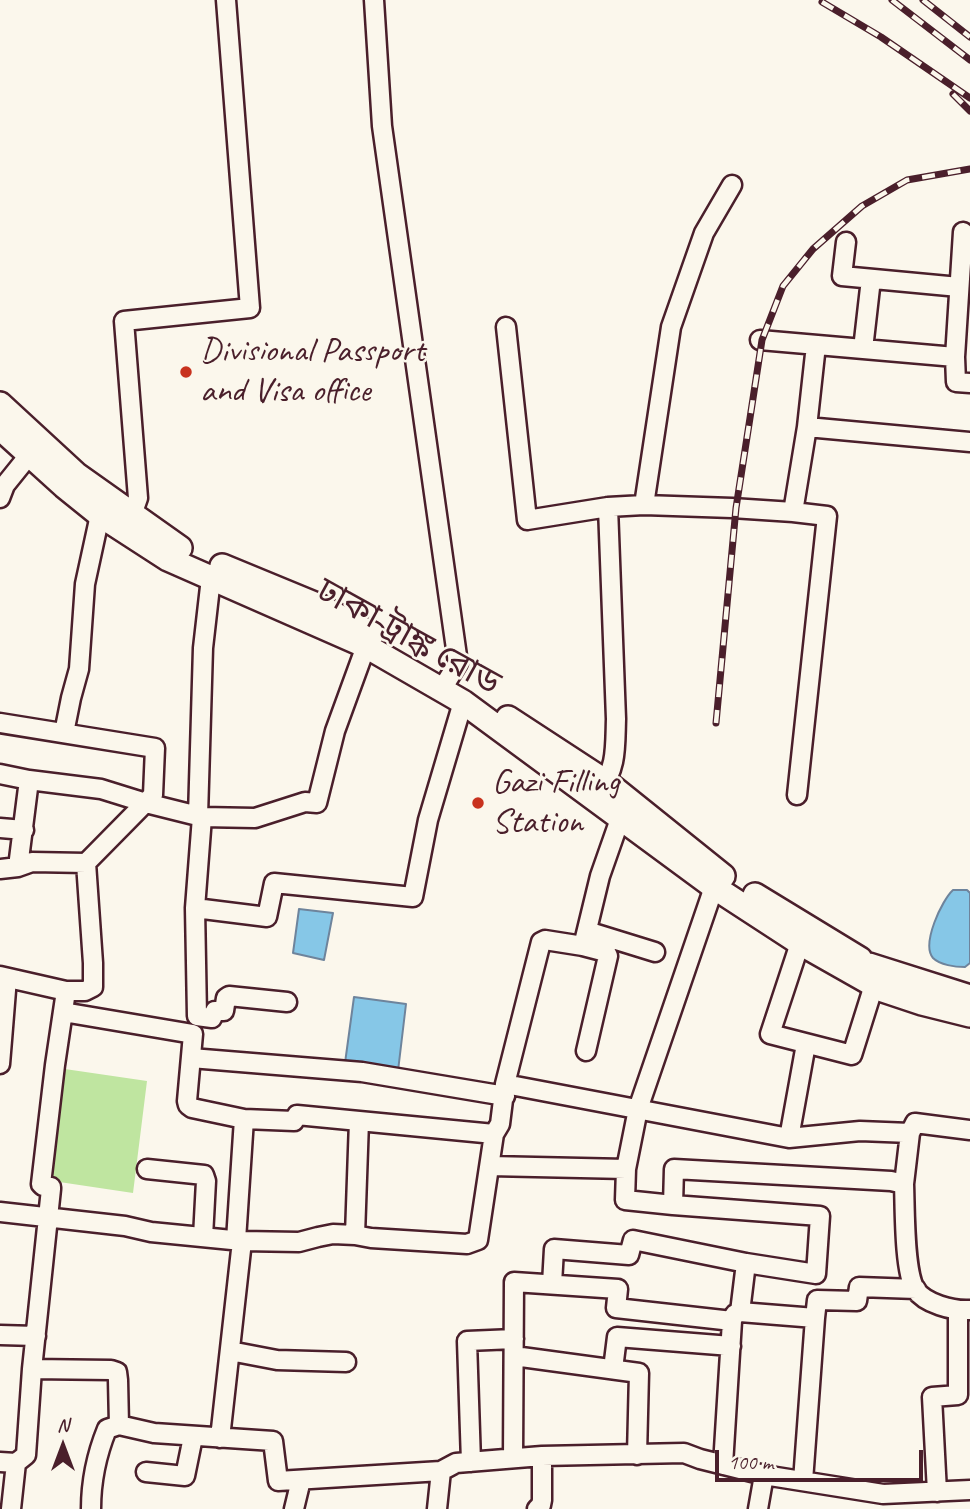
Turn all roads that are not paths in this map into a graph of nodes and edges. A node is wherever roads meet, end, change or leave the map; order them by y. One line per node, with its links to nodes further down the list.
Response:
1 (226, 0): 24 (street)
2 (374, 0): 27 (street)
3 (732, 185): 20 (street)
4 (962, 232): 7 (street)
5 (846, 242): 6 (street)
6 (871, 278): 7 (street); 11 (street)
7 (959, 287): 12 (street)
8 (506, 327): 21 (street)
9 (760, 340): 10 (street)
10 (816, 345): 11 (street); 15 (street)
11 (863, 349): 12 (street)
12 (955, 357): 13 (street)
13 (970, 383)
14 (0, 404): 24 (main road)
15 (807, 427): 17 (street); 22 (street)
16 (0, 428): 18 (main road, ঢাকা ট্রাঙ্ক রোড)
17 (970, 442)
18 (30, 454): 19 (street); 23 (main road, ঢাকা ট্রাঙ্ক রোড)
19 (0, 498)
20 (643, 505): 21 (street); 22 (street)
21 (607, 507): 33 (street)
22 (793, 512): 34 (street)
23 (100, 515): 25 (main road, ঢাকা ট্রাঙ্ক রোড); 30 (street)
24 (132, 515): 27 (main road)
25 (211, 578): 26 (main road, ঢাকা ট্রাঙ্ক রোড); 36 (street)
26 (366, 646): 27 (main road, ঢাকা ট্রাঙ্ক রোড); 36 (street)
27 (446, 683): 28 (main road, ঢাকা ট্রাঙ্ক রোড)
28 (474, 703): 33 (main road, ঢাকা ট্রাঙ্ক রোড); 44 (street)
29 (0, 723): 30 (street)
30 (64, 733): 35 (street)
31 (0, 774): 32 (street)
32 (29, 780): 35 (street); 39 (street)
33 (600, 791): 37 (main road, ঢাকা ট্রাঙ্ক রোড); 49 (main road, ঢাকা ট্রাঙ্ক রোড)
34 (797, 795)
35 (146, 803): 36 (street); 40 (street)
36 (200, 816): 44 (street)
37 (620, 819): 43 (main road, ঢাকা ট্রাঙ্ক রোড); 45 (street)
38 (0, 828): 39 (street)
39 (24, 830): 41 (street)
40 (86, 863): 41 (street); 50 (street)
41 (19, 867): 42 (street)
42 (0, 869)
43 (714, 887): 46 (main road, ঢাকা ট্রাঙ্ক রোড); 61 (street)
44 (195, 908): 51 (street)
45 (585, 939): 47 (street); 57 (street); 60 (street)
46 (800, 943): 49 (main road, ঢাকা ট্রাঙ্ক রোড); 56 (street)
47 (655, 953)
48 (4, 977): 50 (street); 55 (street)
49 (875, 980): 52 (main road); 54 (main road, ঢাকা ট্রাঙ্ক রোড); 56 (street)
50 (66, 991): 53 (street)
51 (287, 1002)
52 (965, 1007)
53 (63, 1012): 58 (street); 74 (street)
54 (970, 1030)
55 (1, 1040): 59 (street)
56 (806, 1044): 67 (street)
57 (586, 1051)
58 (191, 1058): 60 (street); 62 (street)
59 (0, 1064)
60 (505, 1090): 61 (street); 66 (street)
61 (638, 1109): 67 (street); 70 (street)
62 (244, 1119): 63 (street); 77 (street)
63 (359, 1121): 66 (street); 75 (street)
64 (970, 1130): 65 (street)
65 (910, 1133): 67 (street); 71 (street)
66 (494, 1134): 68 (street)
67 (789, 1138)
68 (489, 1166): 70 (street); 75 (street)
69 (147, 1169): 76 (street)
70 (625, 1170): 72 (street)
71 (904, 1184): 72 (street); 80 (street)
72 (673, 1205): 78 (street)
73 (0, 1212): 74 (street)
74 (47, 1217): 76 (street); 85 (street)
75 (355, 1235): 77 (street)
76 (203, 1237): 77 (street)
77 (239, 1240): 88 (street)
78 (746, 1263): 79 (street); 82 (street)
79 (552, 1284): 82 (street); 87 (street)
80 (916, 1289): 81 (street); 83 (street)
81 (964, 1310): 107 (street)
82 (736, 1317): 83 (street); 86 (street)
83 (815, 1318): 105 (street)
84 (0, 1335): 85 (street)
85 (36, 1336): 90 (street)
86 (731, 1346): 91 (street); 100 (street)
87 (514, 1347): 91 (street); 97 (street); 98 (street)
88 (230, 1351): 89 (street); 94 (street)
89 (346, 1362)
90 (32, 1369): 92 (street); 99 (street)
91 (613, 1369): 95 (street)
92 (119, 1425): 93 (street); 109 (street)
93 (193, 1437): 94 (street); 102 (street)
94 (220, 1438): 104 (street)
95 (637, 1455): 96 (street); 100 (street)
96 (542, 1456): 97 (street); 112 (street)
97 (513, 1458): 98 (street)
98 (471, 1462): 101 (street)
99 (8, 1463): 108 (street)
100 (723, 1465): 103 (street)
101 (441, 1471): 104 (street); 111 (street)
102 (146, 1472)
103 (764, 1475): 105 (street); 113 (street)
104 (300, 1480): 110 (street)
105 (803, 1481): 107 (street)
106 (970, 1490): 107 (street)
107 (937, 1492)
108 (11, 1509)
109 (91, 1509)
110 (294, 1509)
111 (437, 1509)
112 (537, 1509)
113 (758, 1509)

